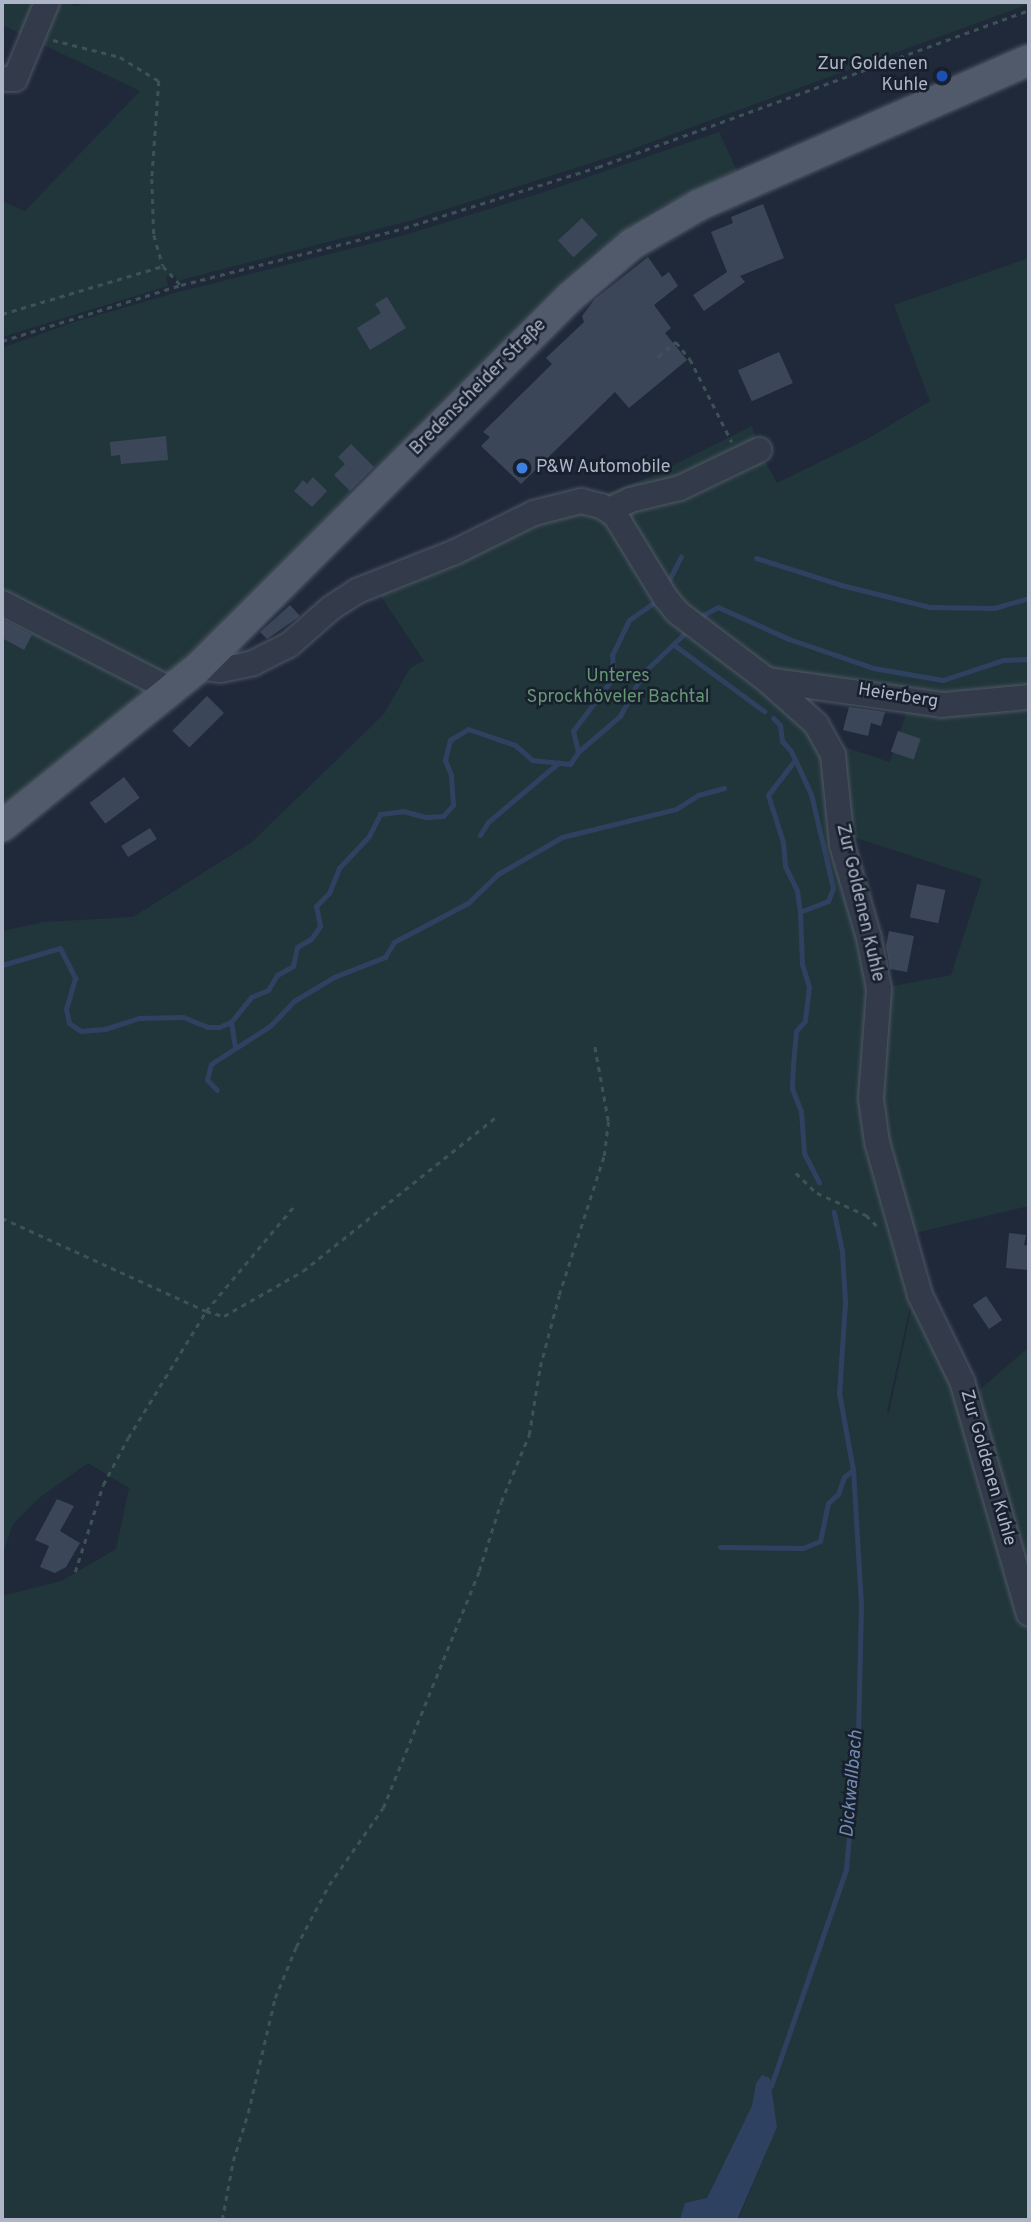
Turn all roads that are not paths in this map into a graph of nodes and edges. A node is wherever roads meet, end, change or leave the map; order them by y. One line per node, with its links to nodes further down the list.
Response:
1 (47, 2): 3 (street)
2 (1029, 61): 7 (main road, Bredenscheider Straße)
3 (2, 79)
4 (750, 454): 5 (street)
5 (610, 510): 7 (street); 8 (street, Zur Goldenen Kuhle)
6 (2, 603): 9 (street)
7 (199, 667): 9 (main road, Bredenscheider Straße)
8 (767, 680): 10 (street, Heierberg); 12 (street, Zur Goldenen Kuhle)
9 (171, 690): 11 (main road, Bredenscheider Straße)
10 (1029, 697)
11 (2, 826)
12 (1029, 1614)

